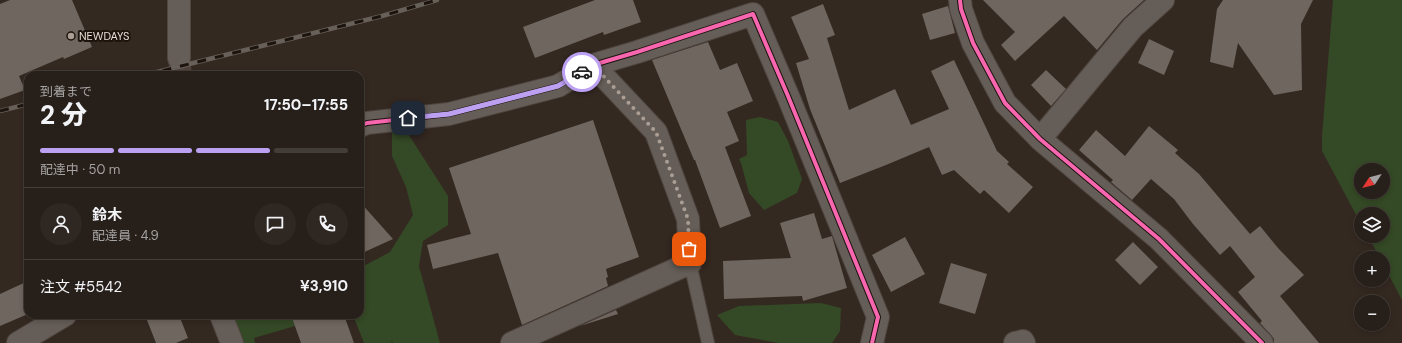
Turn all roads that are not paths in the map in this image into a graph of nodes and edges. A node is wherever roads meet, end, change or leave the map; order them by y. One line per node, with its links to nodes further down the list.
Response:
1 (179, 0): 4 (street)
2 (960, 0): 7 (street)
3 (1163, 0): 7 (street)
4 (179, 58)
5 (593, 65): 6 (street); 8 (street); 15 (street)
6 (364, 124)
7 (1040, 139): 18 (street)
8 (690, 263): 13 (street); 14 (lane)
9 (58, 319): 11 (street)
10 (223, 319): 12 (street)
11 (18, 343)
12 (232, 343)
13 (512, 343)
14 (708, 343)
15 (872, 343)
16 (1015, 343): 17 (street)
17 (1024, 343)
18 (1262, 343)

